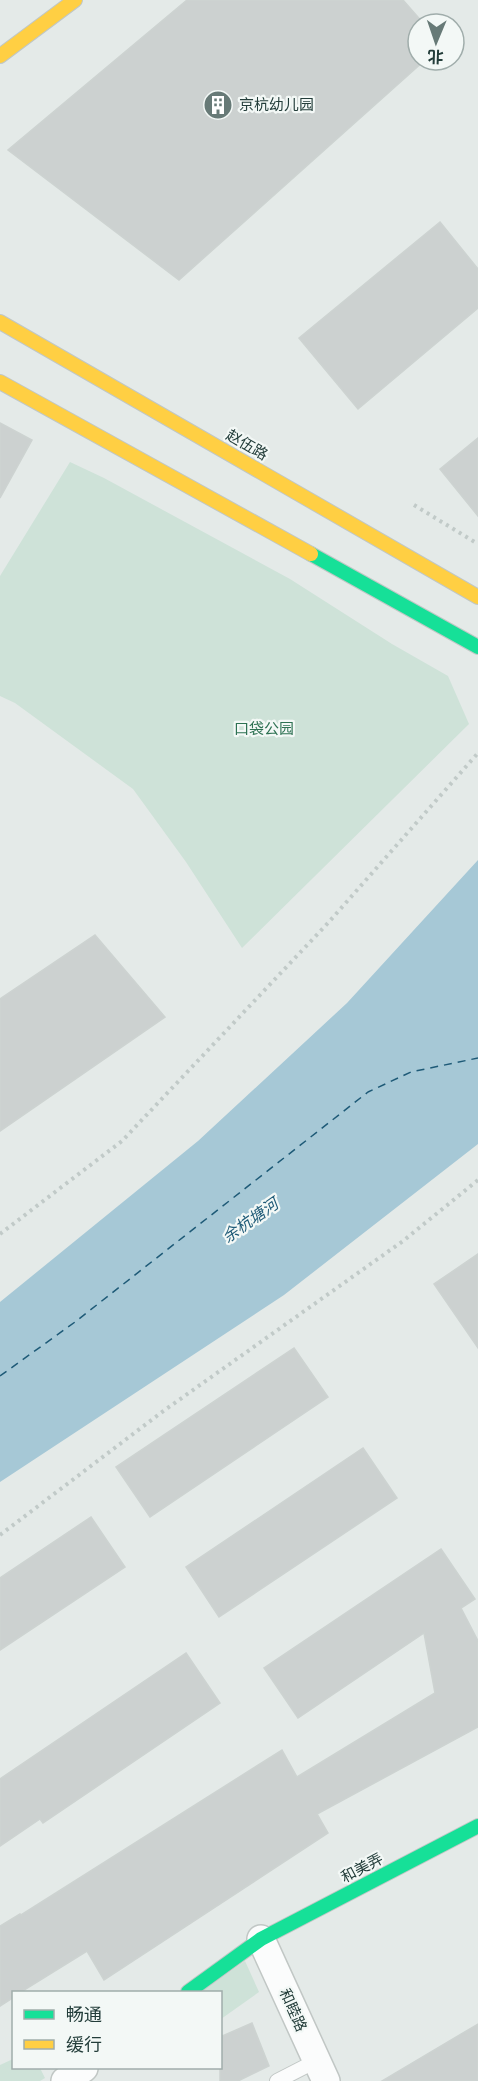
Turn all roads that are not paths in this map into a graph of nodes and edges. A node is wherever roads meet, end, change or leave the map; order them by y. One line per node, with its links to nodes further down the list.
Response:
1 (75, 0): 2 (main road)
2 (0, 56)
3 (0, 322): 5 (main road, 赵伍路)
4 (0, 382): 6 (main road)
5 (478, 597)
6 (478, 647)
7 (478, 1826): 8 (main road, 和美弄)
8 (261, 1939): 9 (main road, 和美弄); 11 (street, 和睦路)
9 (189, 1991)
10 (81, 2069): 12 (street)
11 (321, 2071): 13 (lane)
12 (65, 2081)
13 (277, 2081)

